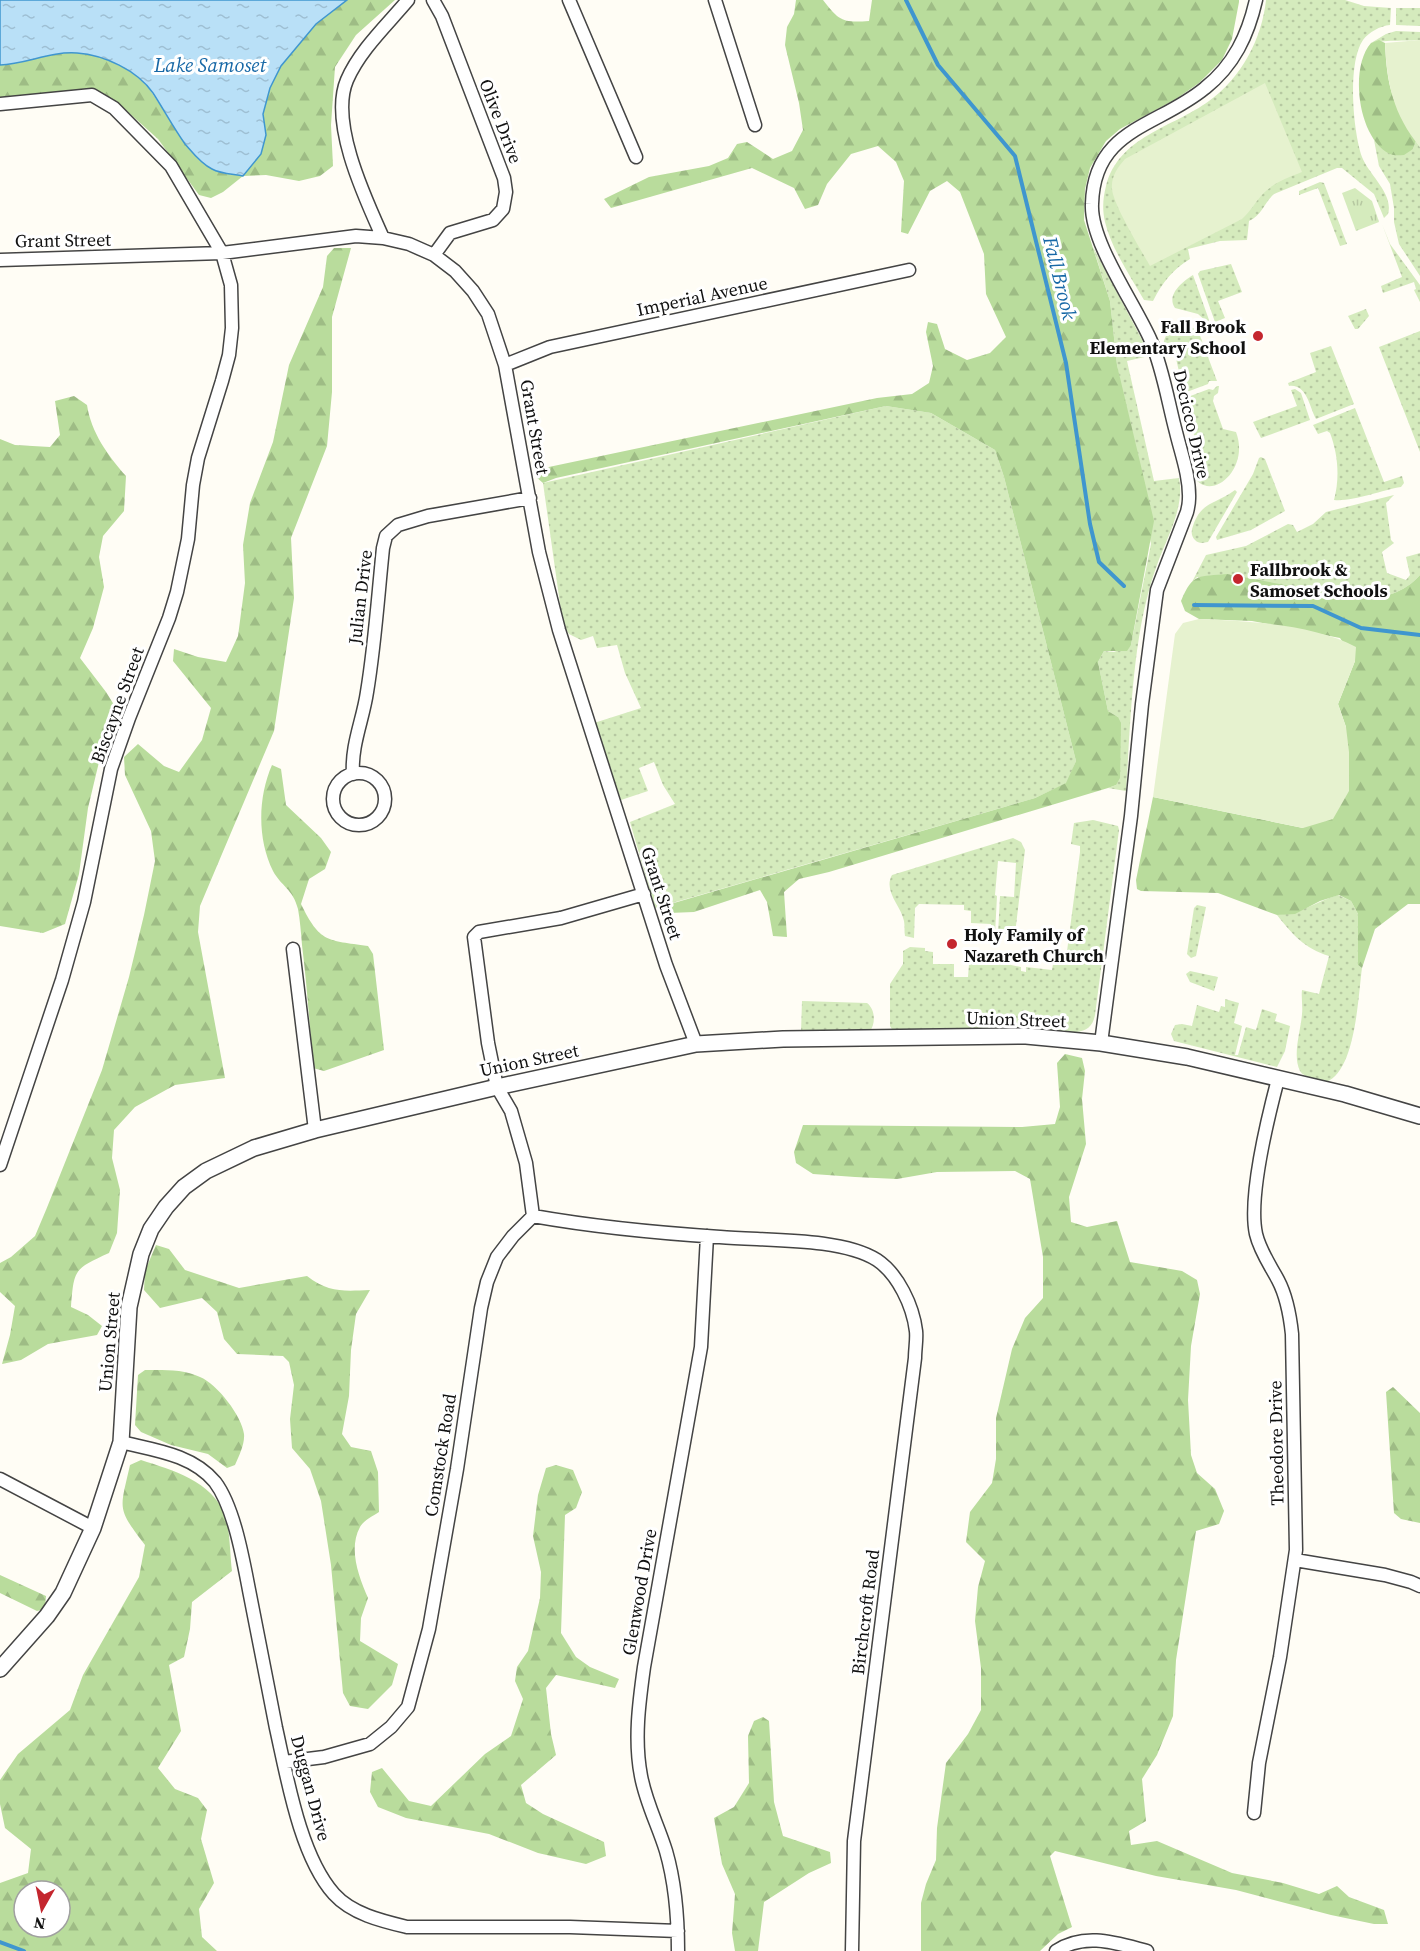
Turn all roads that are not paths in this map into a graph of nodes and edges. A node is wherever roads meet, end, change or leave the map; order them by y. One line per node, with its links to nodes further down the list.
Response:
1 (408, 0): 9 (street)
2 (433, 0): 11 (street, Olive Drive)
3 (569, 0): 8 (street)
4 (715, 0): 7 (street)
5 (1256, 0): 19 (street, Decicco Drive)
6 (0, 104): 10 (street, Biscayne Street)
7 (755, 125)
8 (636, 157)
9 (383, 238): 10 (street, Grant Street); 11 (street, Grant Street)
10 (222, 253): 12 (street, Grant Street); 25 (street, Biscayne Street)
11 (434, 255): 14 (street, Grant Street)
12 (0, 260)
13 (909, 270): 14 (street, Imperial Avenue)
14 (505, 365): 15 (street, Grant Street)
15 (530, 498): 16 (street, Julian Drive); 17 (street, Grant Street)
16 (353, 774): 16 (street)
17 (644, 894): 20 (street, Grant Street); 22 (street)
18 (293, 949): 24 (street)
19 (1101, 1043): 20 (street, Union Street); 21 (street, Union Street)
20 (696, 1044): 22 (street, Union Street)
21 (1278, 1079): 23 (street, Union Street); 31 (street, Theodore Drive)
22 (497, 1087): 24 (street, Union Street); 26 (street)
23 (1420, 1116)
24 (315, 1130): 28 (street, Union Street)
25 (0, 1165)
26 (533, 1216): 27 (street, Birchcroft Road); 34 (street, Comstock Road)
27 (707, 1236): 36 (street, Glenwood Drive); 38 (street, Birchcroft Road)
28 (121, 1442): 30 (street, Union Street); 34 (street, Duggan Drive)
29 (0, 1479): 30 (street)
30 (93, 1528): 33 (street, Union Street)
31 (1295, 1560): 32 (street); 35 (street, Theodore Drive)
32 (1420, 1586)
33 (0, 1669)
34 (284, 1762): 36 (street, Duggan Drive)
35 (1254, 1813)
36 (678, 1931): 37 (street, Glenwood Drive)
37 (678, 1951)
38 (852, 1951)
39 (1056, 1951): 40 (street)
40 (1147, 1951)

